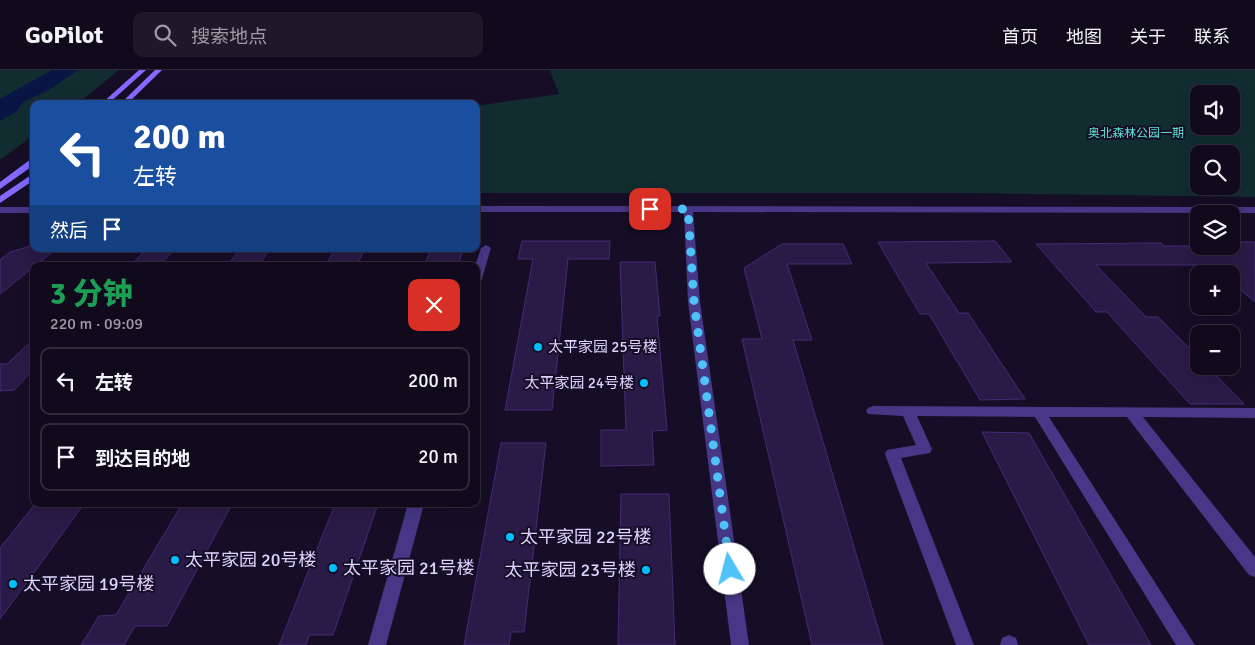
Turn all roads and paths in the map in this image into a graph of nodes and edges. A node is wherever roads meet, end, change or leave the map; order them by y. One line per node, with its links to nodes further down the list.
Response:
1 (143, 70): 3 (main road)
2 (159, 70): 4 (main road)
3 (109, 100)
4 (127, 100)
5 (30, 164): 7 (main road)
6 (30, 179): 8 (main road)
7 (0, 186)
8 (0, 200)
9 (480, 209): 10 (street)
10 (688, 209): 13 (street); 24 (street)
11 (0, 210): 12 (street)
12 (30, 210)
13 (1255, 210)
14 (486, 248): 15 (street)
15 (480, 268)
16 (873, 411): 17 (street)
17 (908, 411): 18 (street); 25 (street)
18 (1039, 412): 19 (street); 26 (street)
19 (1131, 412): 20 (street); 22 (street)
20 (1255, 413)
21 (415, 507): 23 (street)
22 (1255, 570)
23 (378, 645)
24 (740, 645)
25 (965, 645)
26 (1186, 645)

